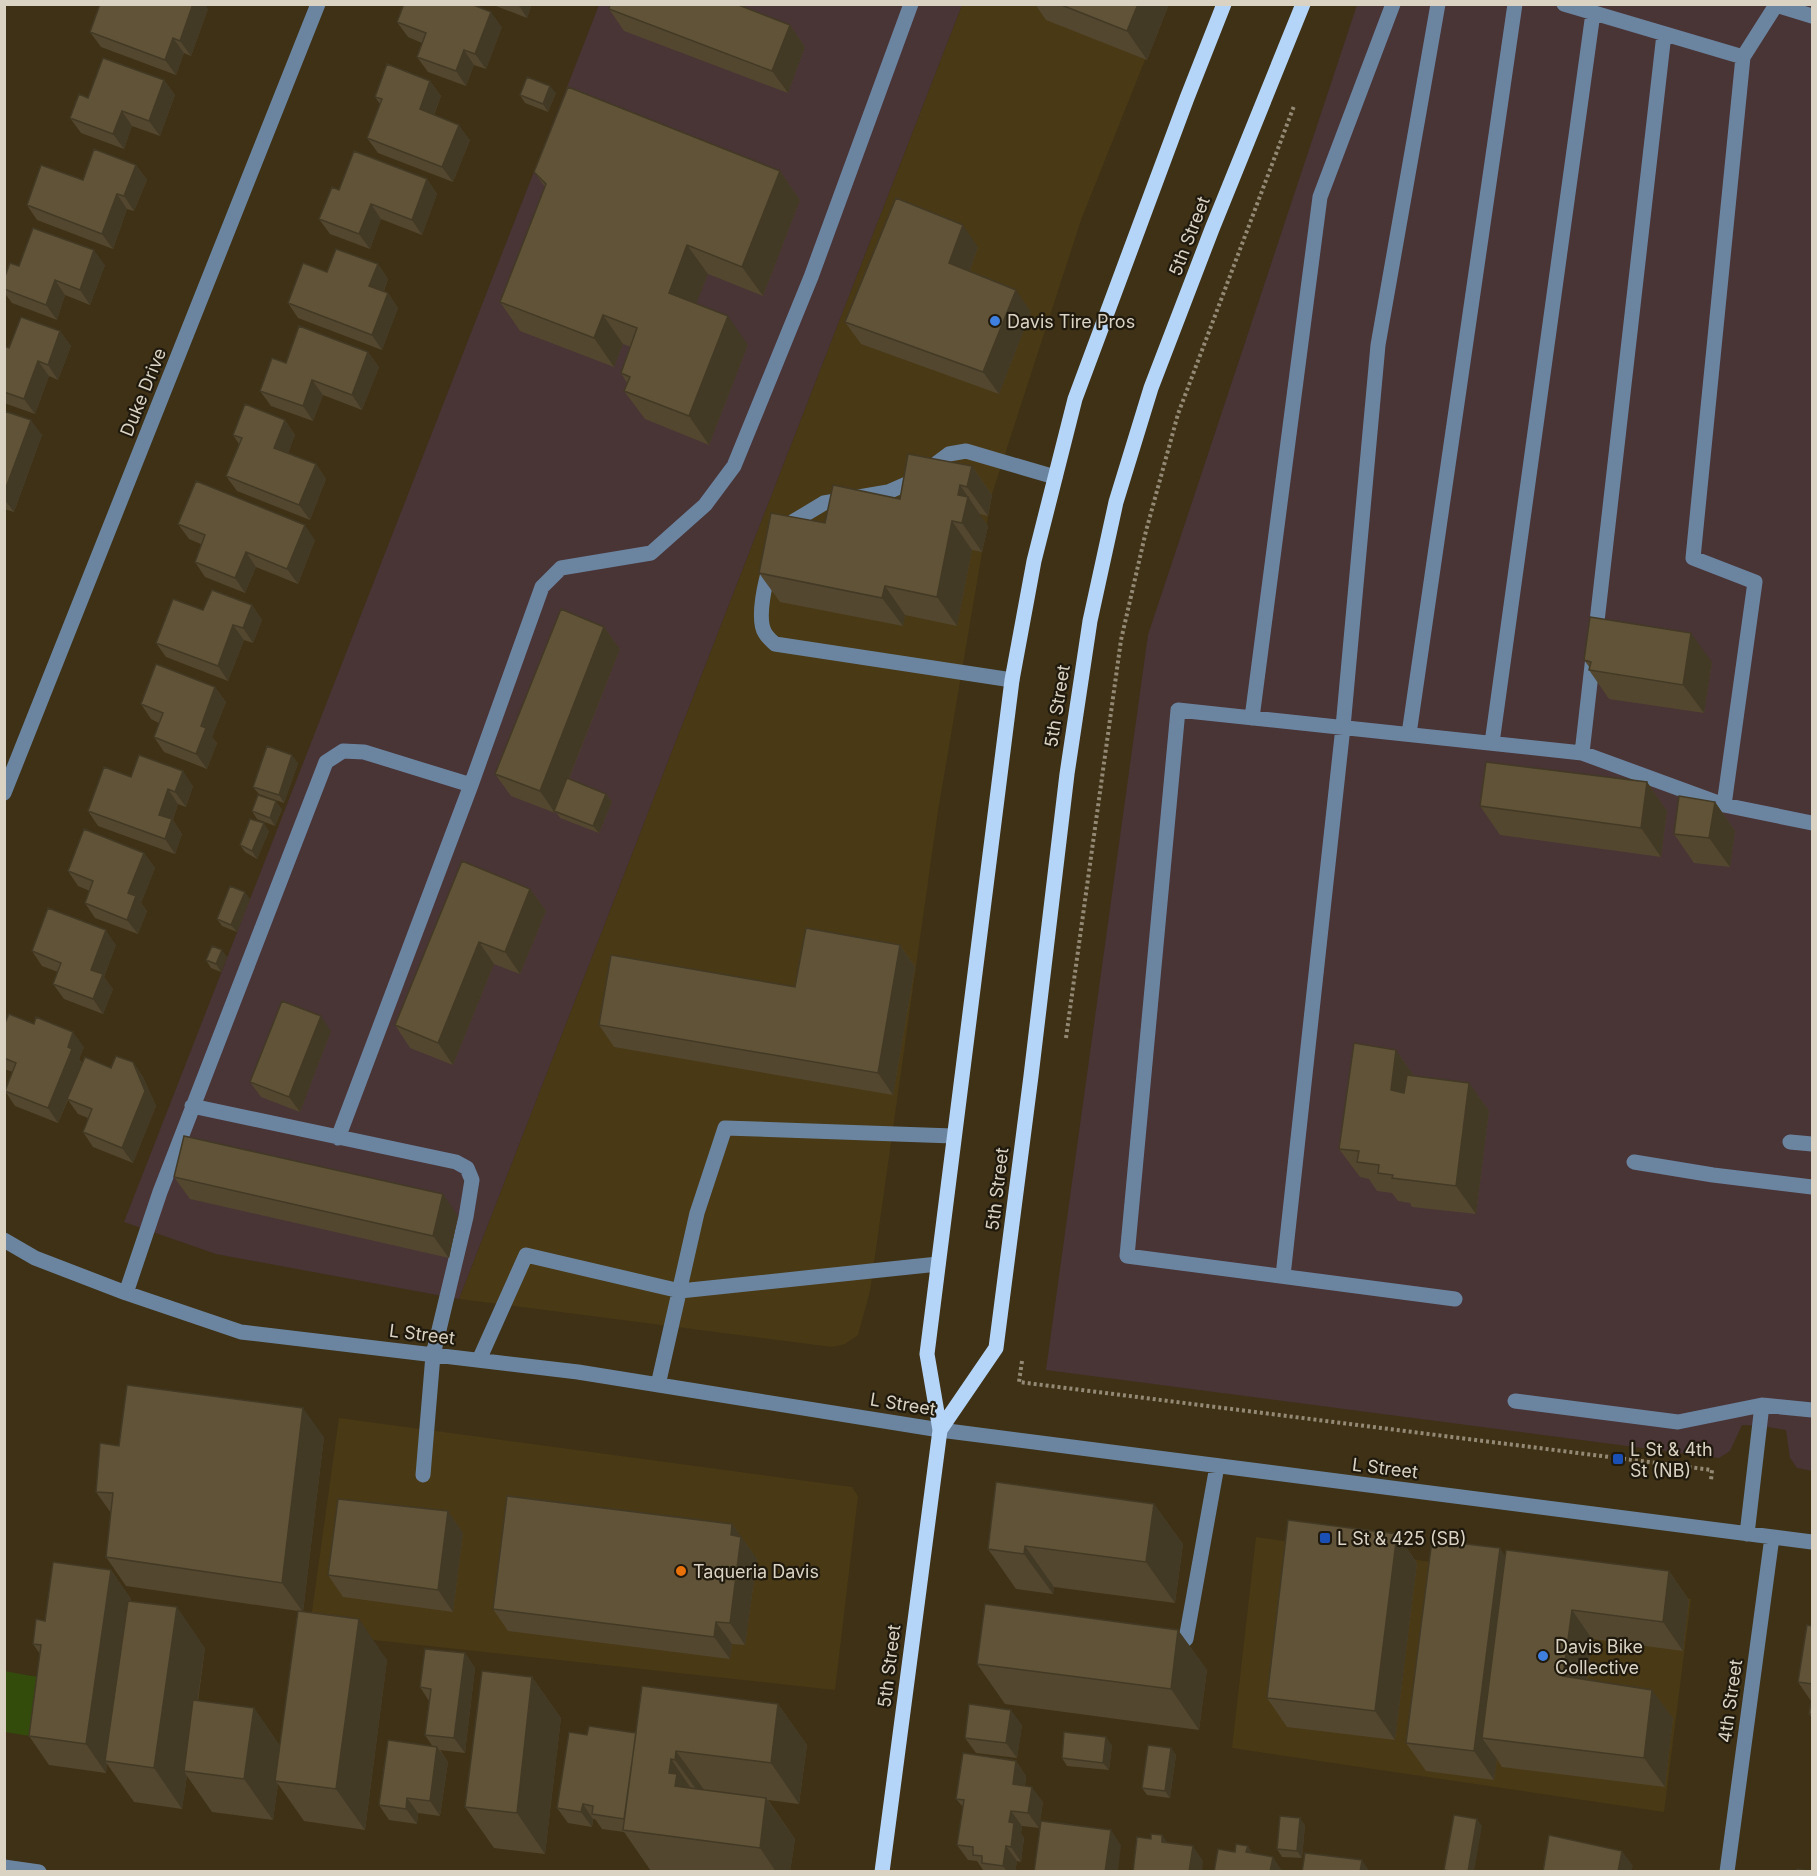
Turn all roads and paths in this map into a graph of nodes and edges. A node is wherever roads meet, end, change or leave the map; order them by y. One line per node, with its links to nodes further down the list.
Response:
1 (318, 4): 22 (street, Duke Drive)
2 (911, 4): 21 (street)
3 (1224, 4): 14 (main road, 5th Street)
4 (1303, 4): 46 (main road, 5th Street)
5 (1393, 4): 16 (street)
6 (1438, 4): 17 (street)
7 (1515, 4): 18 (street)
8 (1564, 4): 9 (street)
9 (1593, 13): 11 (street); 19 (street)
10 (1812, 16): 12 (street)
11 (1664, 34): 12 (street); 20 (street)
12 (1743, 57): 23 (street)
13 (1296, 101): 25 (path)
14 (1054, 477): 15 (main road, 5th Street); 15 (street)
15 (1012, 680): 27 (main road, 5th Street)
16 (1252, 718): 17 (street); 35 (street)
17 (1343, 727): 18 (street); 35 (street)
18 (1409, 734): 19 (street)
19 (1492, 743): 20 (street)
20 (1582, 753): 23 (street)
21 (471, 785): 26 (street); 28 (street)
22 (4, 793)
23 (1724, 805): 24 (street)
24 (1812, 823)
25 (1066, 1040)
26 (192, 1106): 28 (street); 37 (street)
27 (953, 1136): 34 (main road, 5th Street); 36 (street)
28 (338, 1138): 39 (street)
29 (1790, 1142): 30 (street)
30 (1812, 1144)
31 (1634, 1162): 32 (street)
32 (1812, 1187)
33 (4, 1240): 37 (street, L Street)
34 (938, 1264): 36 (street); 46 (main road, 5th Street)
35 (1283, 1276): 38 (street)
36 (680, 1291): 41 (street); 42 (street)
37 (126, 1293): 39 (street, L Street)
38 (1455, 1299)
39 (433, 1355): 41 (street, L Street); 48 (street)
40 (1022, 1358): 49 (path)
41 (479, 1360): 42 (street, L Street)
42 (658, 1385): 46 (street, L Street)
43 (1515, 1401): 44 (street)
44 (1762, 1405): 45 (street); 50 (street)
45 (1812, 1410)
46 (940, 1430): 47 (street, L Street); 57 (main road, 5th Street)
47 (1217, 1466): 50 (street, L Street); 53 (street)
48 (423, 1475)
49 (1711, 1480)
50 (1747, 1534): 51 (street, L Street)
51 (1772, 1537): 52 (street, L Street); 58 (street, 4th Street)
52 (1812, 1542)
53 (1186, 1640)
54 (4, 1867): 55 (street)
55 (34, 1871): 56 (street)
56 (39, 1872)
57 (882, 1872)
58 (1727, 1872)

